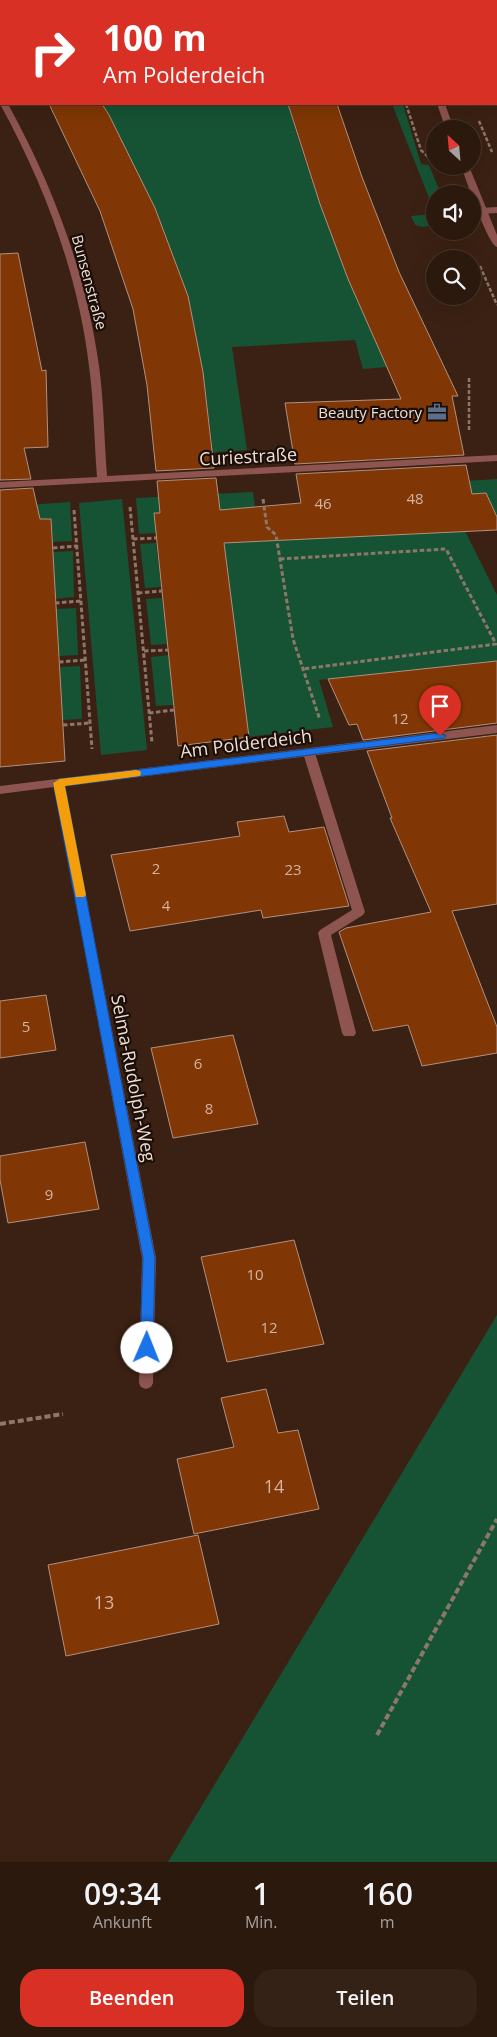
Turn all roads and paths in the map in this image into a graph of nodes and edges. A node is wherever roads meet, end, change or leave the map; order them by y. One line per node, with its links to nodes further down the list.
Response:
1 (4, 105): 16 (street, Bunsenstraße)
2 (406, 105): 6 (path)
3 (441, 105): 5 (street)
4 (478, 119): 7 (path)
5 (447, 120)
6 (426, 155)
7 (494, 156)
8 (468, 175): 10 (street)
9 (497, 210): 10 (street)
10 (482, 211): 11 (street)
11 (497, 244)
12 (469, 378): 13 (path)
13 (469, 436)
14 (497, 458): 15 (street, Curiestraße)
15 (258, 472): 16 (street, Curiestraße); 24 (path)
16 (102, 480): 17 (street, Curiestraße)
17 (0, 485)
18 (130, 503): 21 (path)
19 (74, 507): 22 (path)
20 (156, 538): 21 (path)
21 (133, 539): 26 (path)
22 (77, 546): 23 (path); 27 (path)
23 (53, 548)
24 (280, 558): 33 (path); 33 (path)
25 (162, 591): 26 (path)
26 (138, 593): 30 (path)
27 (81, 601): 28 (path); 31 (path)
28 (55, 603)
29 (168, 650): 30 (path)
30 (144, 652): 35 (path)
31 (86, 660): 32 (path); 36 (path)
32 (59, 662)
33 (303, 668): 37 (path)
34 (174, 710): 35 (path)
35 (149, 712): 40 (path)
36 (90, 723): 38 (path); 41 (path)
37 (321, 723)
38 (63, 725)
39 (497, 729): 42 (street, Am Polderdeich)
40 (152, 744)
41 (92, 750)
42 (309, 753): 43 (street, Am Polderdeich); 45 (street)
43 (59, 783): 44 (street, Am Polderdeich); 46 (street, Selma-Rudolph-Weg)
44 (0, 790)
45 (349, 1033)
46 (146, 1383)
47 (63, 1414): 48 (path)
48 (0, 1424)
49 (497, 1520): 50 (path)
50 (377, 1735)

